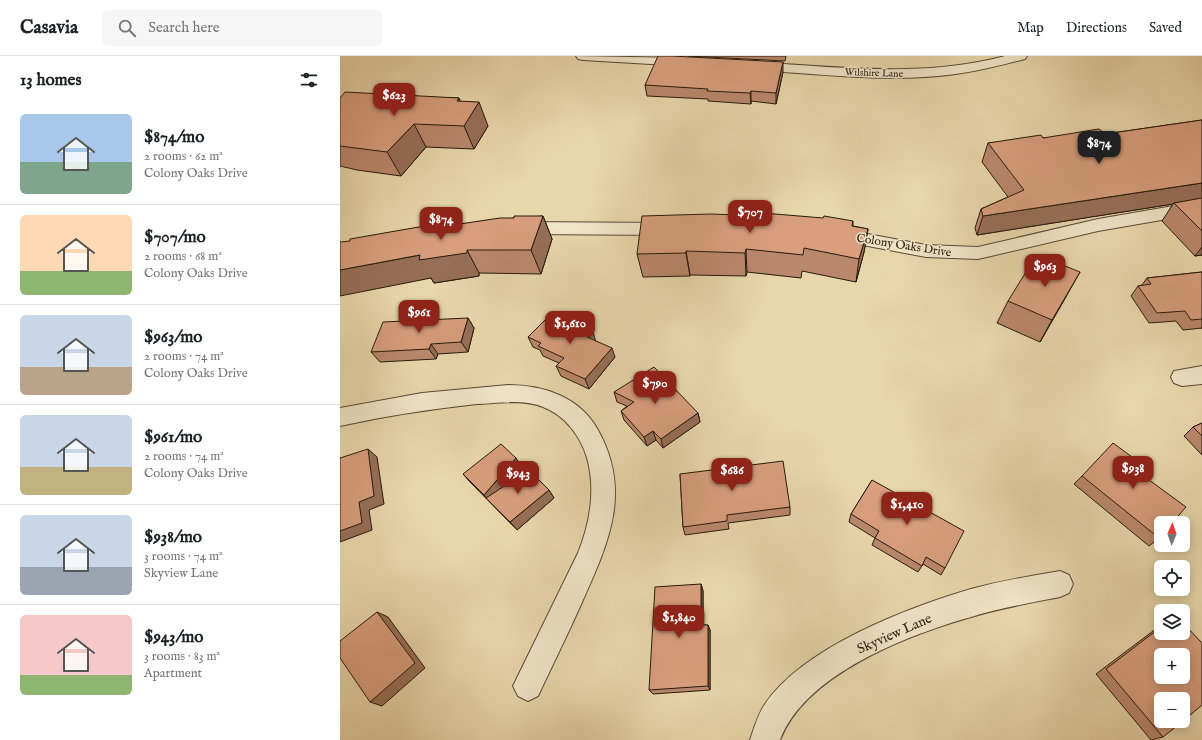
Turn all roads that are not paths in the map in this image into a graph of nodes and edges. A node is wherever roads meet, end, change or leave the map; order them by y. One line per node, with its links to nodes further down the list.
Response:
1 (583, 56): 4 (street)
2 (830, 56): 7 (street)
3 (1020, 56): 7 (street, Wilshire Lane)
4 (624, 57): 5 (street)
5 (702, 63)
6 (741, 65): 7 (street, Wilshire Lane)
7 (828, 70)
8 (1202, 207): 11 (street, Colony Oaks Drive)
9 (502, 229): 10 (street)
10 (684, 229)
11 (821, 231)
12 (340, 417): 14 (street)
13 (1060, 584): 15 (street, Skyview Lane)
14 (528, 686)
15 (765, 740)

